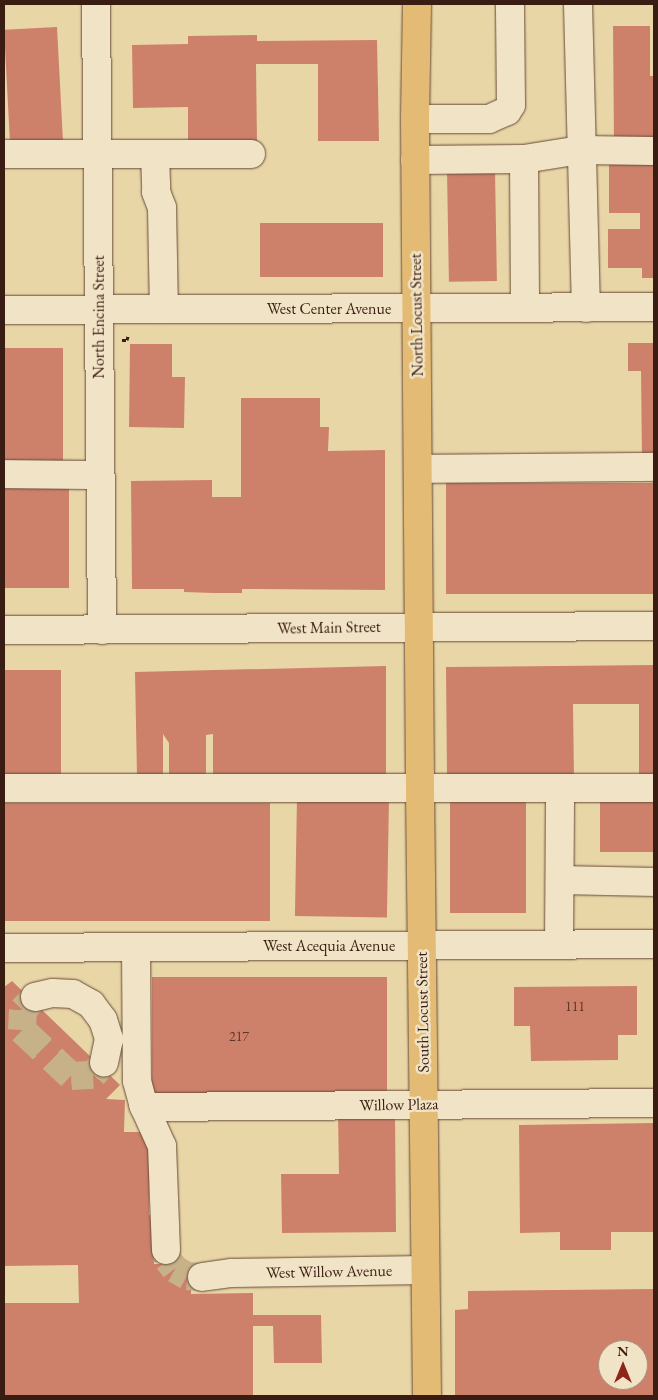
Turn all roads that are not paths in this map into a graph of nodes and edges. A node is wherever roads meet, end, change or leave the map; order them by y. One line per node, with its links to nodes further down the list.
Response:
1 (96, 4): 11 (street, North Encina Street)
2 (417, 4): 5 (main road, North Locust Street)
3 (510, 4): 5 (street)
4 (578, 4): 6 (street)
5 (415, 119): 13 (main road, North Locust Street)
6 (580, 150): 7 (street); 12 (street); 16 (street)
7 (654, 151)
8 (4, 154): 11 (street)
9 (156, 154): 10 (street); 11 (street); 17 (street)
10 (251, 154)
11 (96, 155): 20 (street, North Encina Street)
12 (524, 159): 13 (street); 15 (street)
13 (415, 160): 18 (main road, North Locust Street)
14 (654, 307): 16 (street, West Center Avenue)
15 (525, 308): 16 (street, West Center Avenue); 18 (street, West Center Avenue)
16 (586, 308)
17 (164, 309): 18 (street, West Center Avenue); 20 (street, West Center Avenue)
18 (417, 309): 22 (main road, North Locust Street)
19 (4, 310): 20 (street, West Center Avenue)
20 (98, 310): 24 (street, North Encina Street)
21 (654, 467): 22 (street)
22 (419, 469): 26 (main road, North Locust Street)
23 (4, 474): 24 (street)
24 (100, 475): 28 (street, North Encina Street)
25 (654, 626): 26 (street, West Main Street)
26 (419, 627): 28 (street, West Main Street); 32 (main road, South Locust Street)
27 (4, 630): 28 (street, West Main Street)
28 (102, 630)
29 (4, 788): 32 (street)
30 (654, 788): 31 (street)
31 (560, 789): 32 (street); 33 (street)
32 (420, 790): 37 (main road, South Locust Street)
33 (560, 880): 34 (street); 36 (street)
34 (654, 882)
35 (654, 944): 36 (street, West Acequia Avenue)
36 (559, 945): 37 (street, West Acequia Avenue)
37 (422, 946): 38 (street, West Acequia Avenue); 43 (main road, South Locust Street)
38 (136, 947): 39 (street, West Acequia Avenue); 44 (street)
39 (4, 948)
40 (35, 997): 41 (street)
41 (104, 1062)
42 (654, 1102): 43 (street, Willow Plaza)
43 (424, 1105): 44 (street, Willow Plaza); 46 (main road, South Locust Street)
44 (144, 1107): 45 (street)
45 (166, 1250)
46 (425, 1270): 47 (street, West Willow Avenue); 48 (main road, South Locust Street)
47 (202, 1277)
48 (427, 1396)

